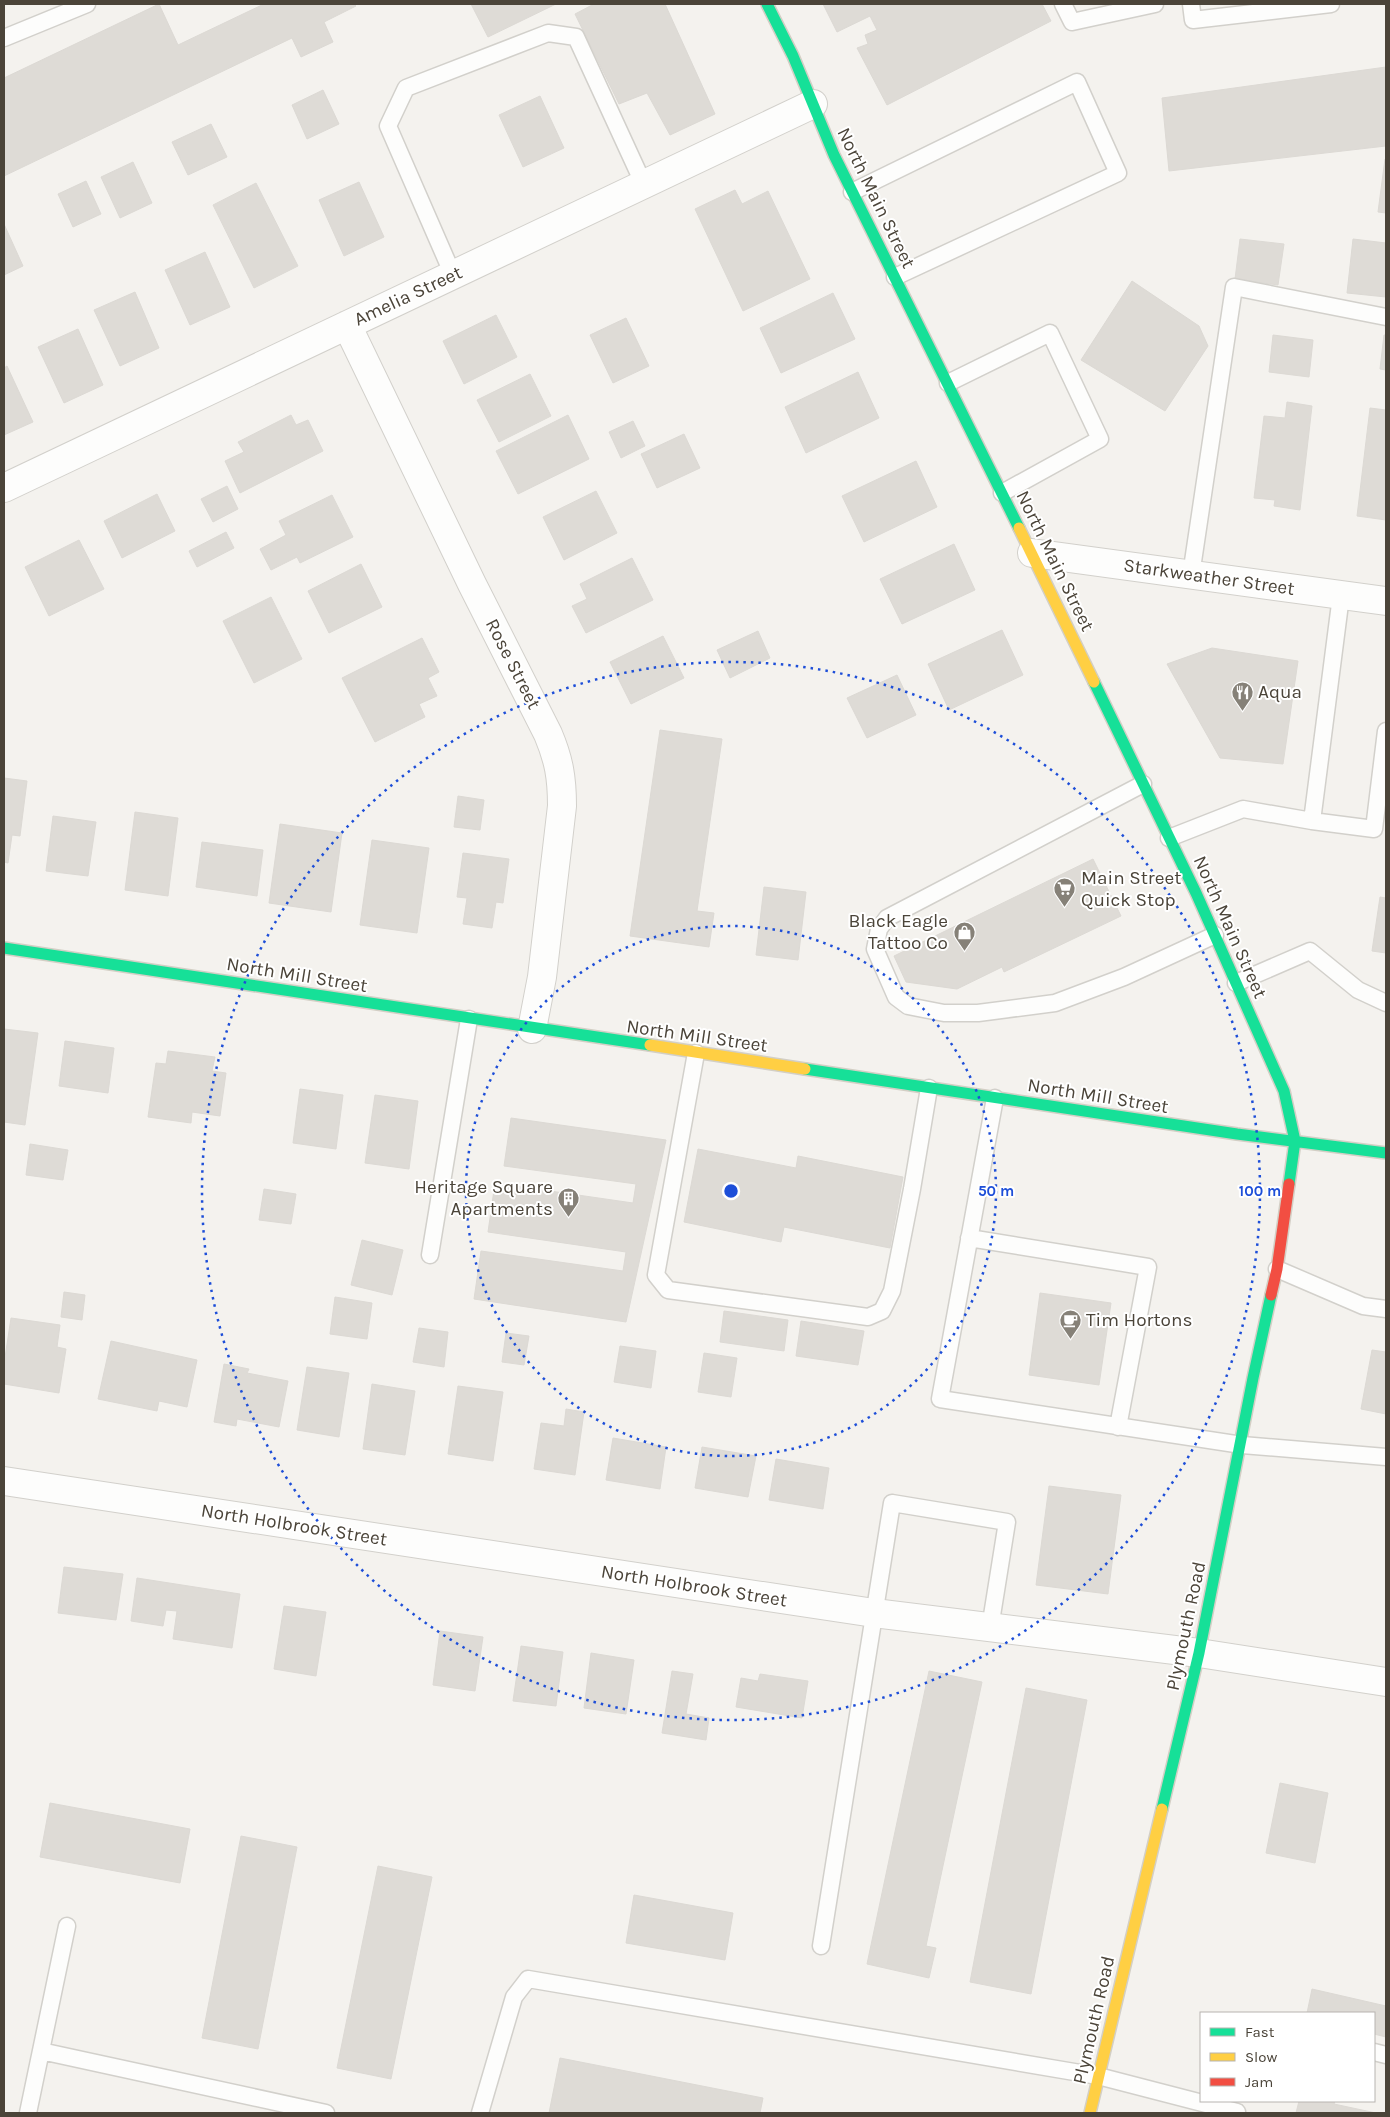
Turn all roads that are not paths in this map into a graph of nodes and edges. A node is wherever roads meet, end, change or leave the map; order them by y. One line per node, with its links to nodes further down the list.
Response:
1 (87, 4): 7 (lane)
2 (767, 4): 8 (main road, North Main Street)
3 (1063, 4): 4 (lane)
4 (1155, 4)
5 (1331, 4): 6 (lane)
6 (1192, 12)
7 (4, 38)
8 (813, 104): 9 (street, Amelia Street); 10 (main road, North Main Street)
9 (644, 185): 11 (street, Amelia Street); 11 (lane)
10 (852, 192): 12 (main road, North Main Street); 12 (lane)
11 (454, 274): 14 (street, Amelia Street)
12 (895, 277): 15 (main road, North Main Street)
13 (1386, 317): 19 (lane)
14 (347, 325): 16 (street, Amelia Street); 31 (street, Rose Street)
15 (948, 383): 17 (main road, North Main Street); 17 (lane)
16 (4, 488)
17 (1002, 493): 18 (main road, North Main Street)
18 (1032, 553): 19 (street, Starkweather Street); 23 (main road, North Main Street)
19 (1191, 574): 20 (street, Starkweather Street)
20 (1341, 596): 21 (street, Starkweather Street); 24 (lane)
21 (1386, 601)
22 (1386, 731): 24 (lane)
23 (1143, 784): 25 (main road, North Main Street); 26 (lane)
24 (1312, 821): 25 (lane)
25 (1169, 838): 26 (main road, North Main Street)
26 (1215, 935): 28 (main road, North Main Street)
27 (4, 948): 30 (main road, North Mill Street)
28 (1236, 983): 29 (lane); 35 (main road, North Main Street)
29 (1386, 1003)
30 (468, 1019): 31 (main road, North Mill Street); 38 (lane)
31 (532, 1029): 32 (main road, North Mill Street)
32 (696, 1053): 33 (main road, North Mill Street); 33 (lane)
33 (928, 1088): 34 (main road, North Mill Street)
34 (995, 1098): 35 (main road, North Mill Street); 37 (lane)
35 (1295, 1141): 36 (main road, North Mill Street); 39 (main road, Plymouth Road)
36 (1386, 1153)
37 (970, 1238): 41 (lane); 41 (lane)
38 (430, 1255)
39 (1278, 1269): 40 (lane); 42 (main road, Plymouth Road)
40 (1386, 1309)
41 (1118, 1427): 42 (lane)
42 (1242, 1445): 43 (lane); 47 (main road, Plymouth Road)
43 (1386, 1457)
44 (4, 1480): 45 (street, North Holbrook Street)
45 (874, 1613): 46 (street, North Holbrook Street); 46 (lane); 50 (lane)
46 (990, 1628): 47 (street, North Holbrook Street)
47 (1199, 1653): 48 (street, North Holbrook Street); 52 (main road, Plymouth Road)
48 (1386, 1682)
49 (67, 1926): 51 (lane)
50 (821, 1946)
51 (41, 2050): 56 (lane); 57 (lane)
52 (1098, 2076): 53 (lane); 58 (lane); 59 (main road, Plymouth Road)
53 (1200, 2100)
54 (1208, 2102): 55 (lane)
55 (1238, 2109)
56 (28, 2113)
57 (326, 2113)
58 (480, 2113)
59 (1090, 2113)

